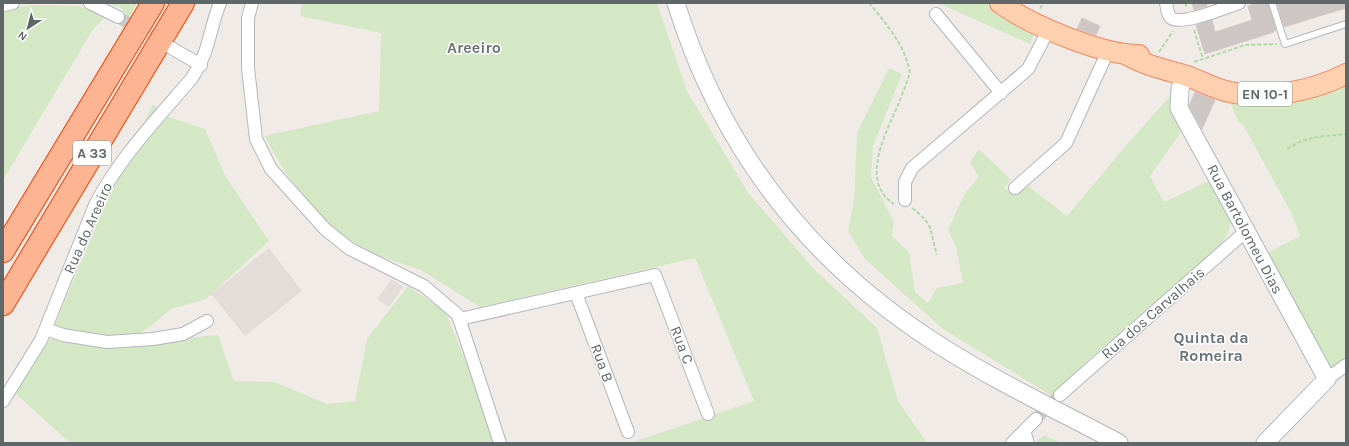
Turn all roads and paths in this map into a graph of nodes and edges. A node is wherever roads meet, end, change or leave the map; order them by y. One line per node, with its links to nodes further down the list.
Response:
1 (13, 3): 15 (street)
2 (90, 3): 17 (street)
3 (153, 3): 36 (highway, A 33)
4 (183, 3): 39 (highway, A 33)
5 (220, 3): 27 (street, Rua do Areeiro)
6 (252, 3): 40 (street)
7 (668, 3): 55 (main road)
8 (676, 3): 56 (main road)
9 (869, 3): 34 (path)
10 (1000, 3): 21 (main road, EN 10-1)
11 (1166, 3): 19 (street)
12 (1185, 3): 18 (path)
13 (1239, 3): 18 (street)
14 (1272, 3): 22 (lane)
15 (3, 5)
16 (936, 14): 30 (street)
17 (118, 17)
18 (1190, 19): 19 (street); 26 (path)
19 (1176, 20): 25 (path)
20 (1346, 24): 22 (lane)
21 (1049, 28): 24 (main road, EN 10-1); 30 (street)
22 (1285, 44): 26 (path)
23 (166, 45): 27 (street)
24 (1117, 53): 28 (main road, EN 10-1); 33 (street)
25 (1158, 54)
26 (1203, 59): 28 (path)
27 (201, 65): 42 (street, Rua do Areeiro)
28 (1187, 70): 29 (main road, EN 10-1); 35 (main road, Rua Bartolomeu Dias)
29 (1346, 74)
30 (1001, 93): 34 (street)
31 (1346, 134): 32 (path)
32 (1287, 149)
33 (1015, 188)
34 (905, 200): 37 (path)
35 (1245, 232): 44 (main road, Rua Bartolomeu Dias); 45 (street, Rua dos Carvalhais)
36 (3, 251)
37 (937, 255)
38 (576, 293): 40 (street); 47 (street, Rua C); 50 (street, Rua B)
39 (3, 304)
40 (460, 319): 52 (street)
41 (207, 322): 42 (street)
42 (46, 329): 46 (street, Rua do Areeiro)
43 (1346, 365): 44 (street)
44 (1327, 379): 51 (main road)
45 (1060, 395)
46 (3, 401)
47 (708, 414)
48 (1036, 419): 49 (street)
49 (1024, 431): 53 (street); 54 (street)
50 (628, 432)
51 (1270, 439)
52 (500, 443)
53 (1012, 443)
54 (1028, 443)
55 (1104, 443)
56 (1119, 443)

